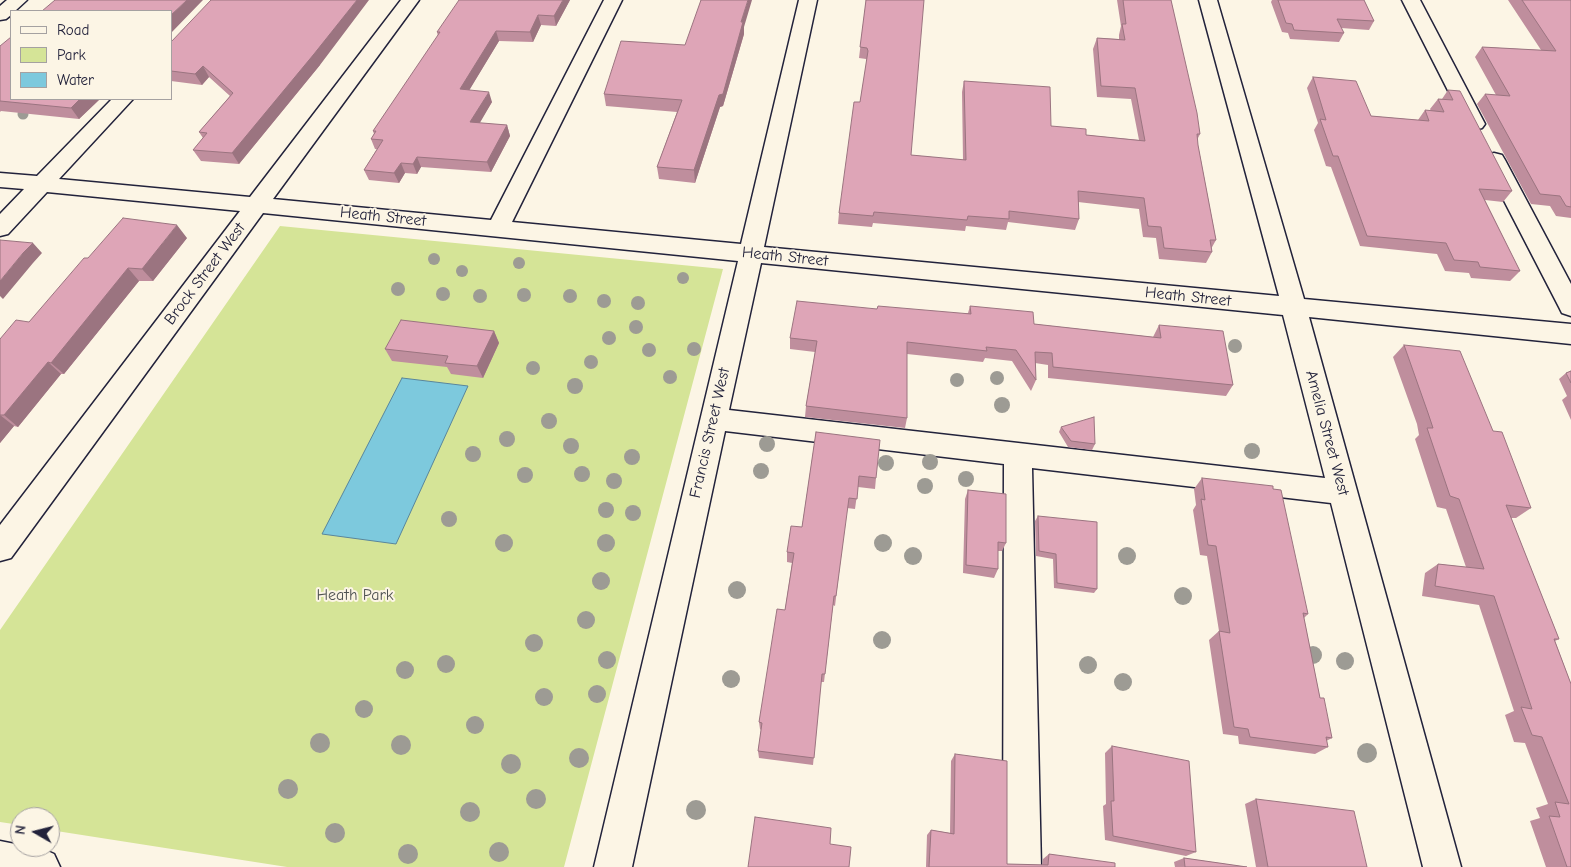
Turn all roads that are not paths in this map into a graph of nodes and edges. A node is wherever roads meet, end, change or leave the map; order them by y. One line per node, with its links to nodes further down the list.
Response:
1 (18, 0): 7 (street)
2 (410, 0): 11 (street, Brock Street West)
3 (613, 0): 13 (street)
4 (808, 0): 14 (street, Francis Street West)
5 (1208, 0): 16 (street, Amelia Street West)
6 (1411, 0): 15 (street)
7 (0, 15)
8 (122, 100): 10 (street)
9 (0, 180): 10 (street, Heath Street)
10 (43, 184): 11 (street, Heath Street); 12 (street)
11 (258, 204): 13 (street, Heath Street); 21 (street, Brock Street West)
12 (0, 228)
13 (498, 228): 14 (street, Heath Street)
14 (750, 254): 16 (street, Heath Street); 18 (street, Francis Street West)
15 (1571, 307)
16 (1294, 308): 17 (street, Heath Street); 20 (street, Amelia Street West)
17 (1571, 334)
18 (713, 419): 19 (street); 24 (street, Francis Street West)
19 (1018, 456): 20 (street); 25 (street)
20 (1342, 492): 26 (street, Amelia Street West)
21 (0, 548)
22 (0, 860): 23 (street)
23 (41, 867)
24 (612, 867)
25 (1022, 867)
26 (1442, 867)

